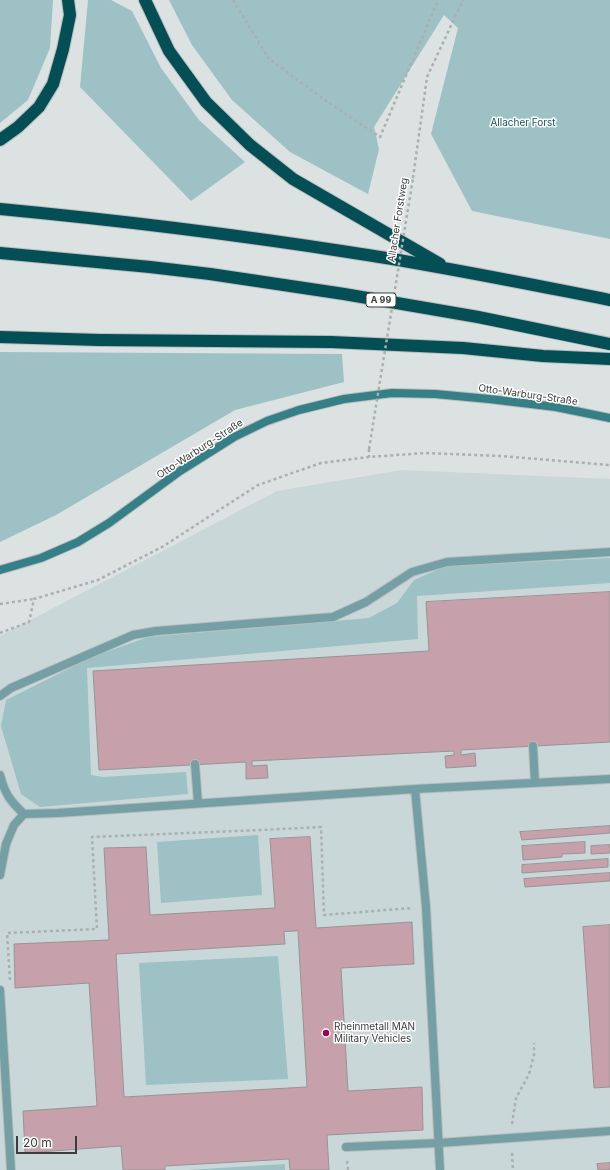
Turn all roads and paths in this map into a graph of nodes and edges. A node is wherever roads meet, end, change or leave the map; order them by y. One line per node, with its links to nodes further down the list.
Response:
1 (68, 0): 6 (highway)
2 (145, 0): 9 (highway)
3 (233, 0): 4 (path)
4 (438, 0)
5 (463, 0): 15 (path, Allacher Forstweg, bridge)
6 (0, 140)
7 (0, 209): 9 (highway)
8 (0, 253): 12 (highway, A 99)
9 (448, 269): 10 (highway)
10 (610, 300)
11 (0, 337): 13 (highway)
12 (610, 344)
13 (610, 359)
14 (610, 418): 18 (main road, Otto-Warburg-Straße)
15 (369, 457): 16 (path); 19 (path)
16 (610, 465)
17 (610, 552): 22 (lane)
18 (2, 568)
19 (34, 599): 20 (path); 21 (path)
20 (0, 604)
21 (0, 633)
22 (0, 696)
23 (533, 746): 27 (lane)
24 (195, 764): 29 (lane)
25 (0, 775): 30 (lane)
26 (610, 780): 27 (lane)
27 (535, 783): 28 (lane)
28 (416, 790): 29 (lane); 32 (lane)
29 (198, 803): 30 (lane)
30 (24, 814): 31 (lane)
31 (0, 875)
32 (426, 907): 33 (path); 38 (lane)
33 (10, 981)
34 (0, 990): 40 (lane)
35 (534, 1043): 37 (path)
36 (610, 1131): 37 (lane)
37 (511, 1138): 38 (lane); 42 (path)
38 (439, 1143): 39 (lane); 41 (lane)
39 (346, 1147)
40 (11, 1170)
41 (440, 1170)
42 (513, 1170)

